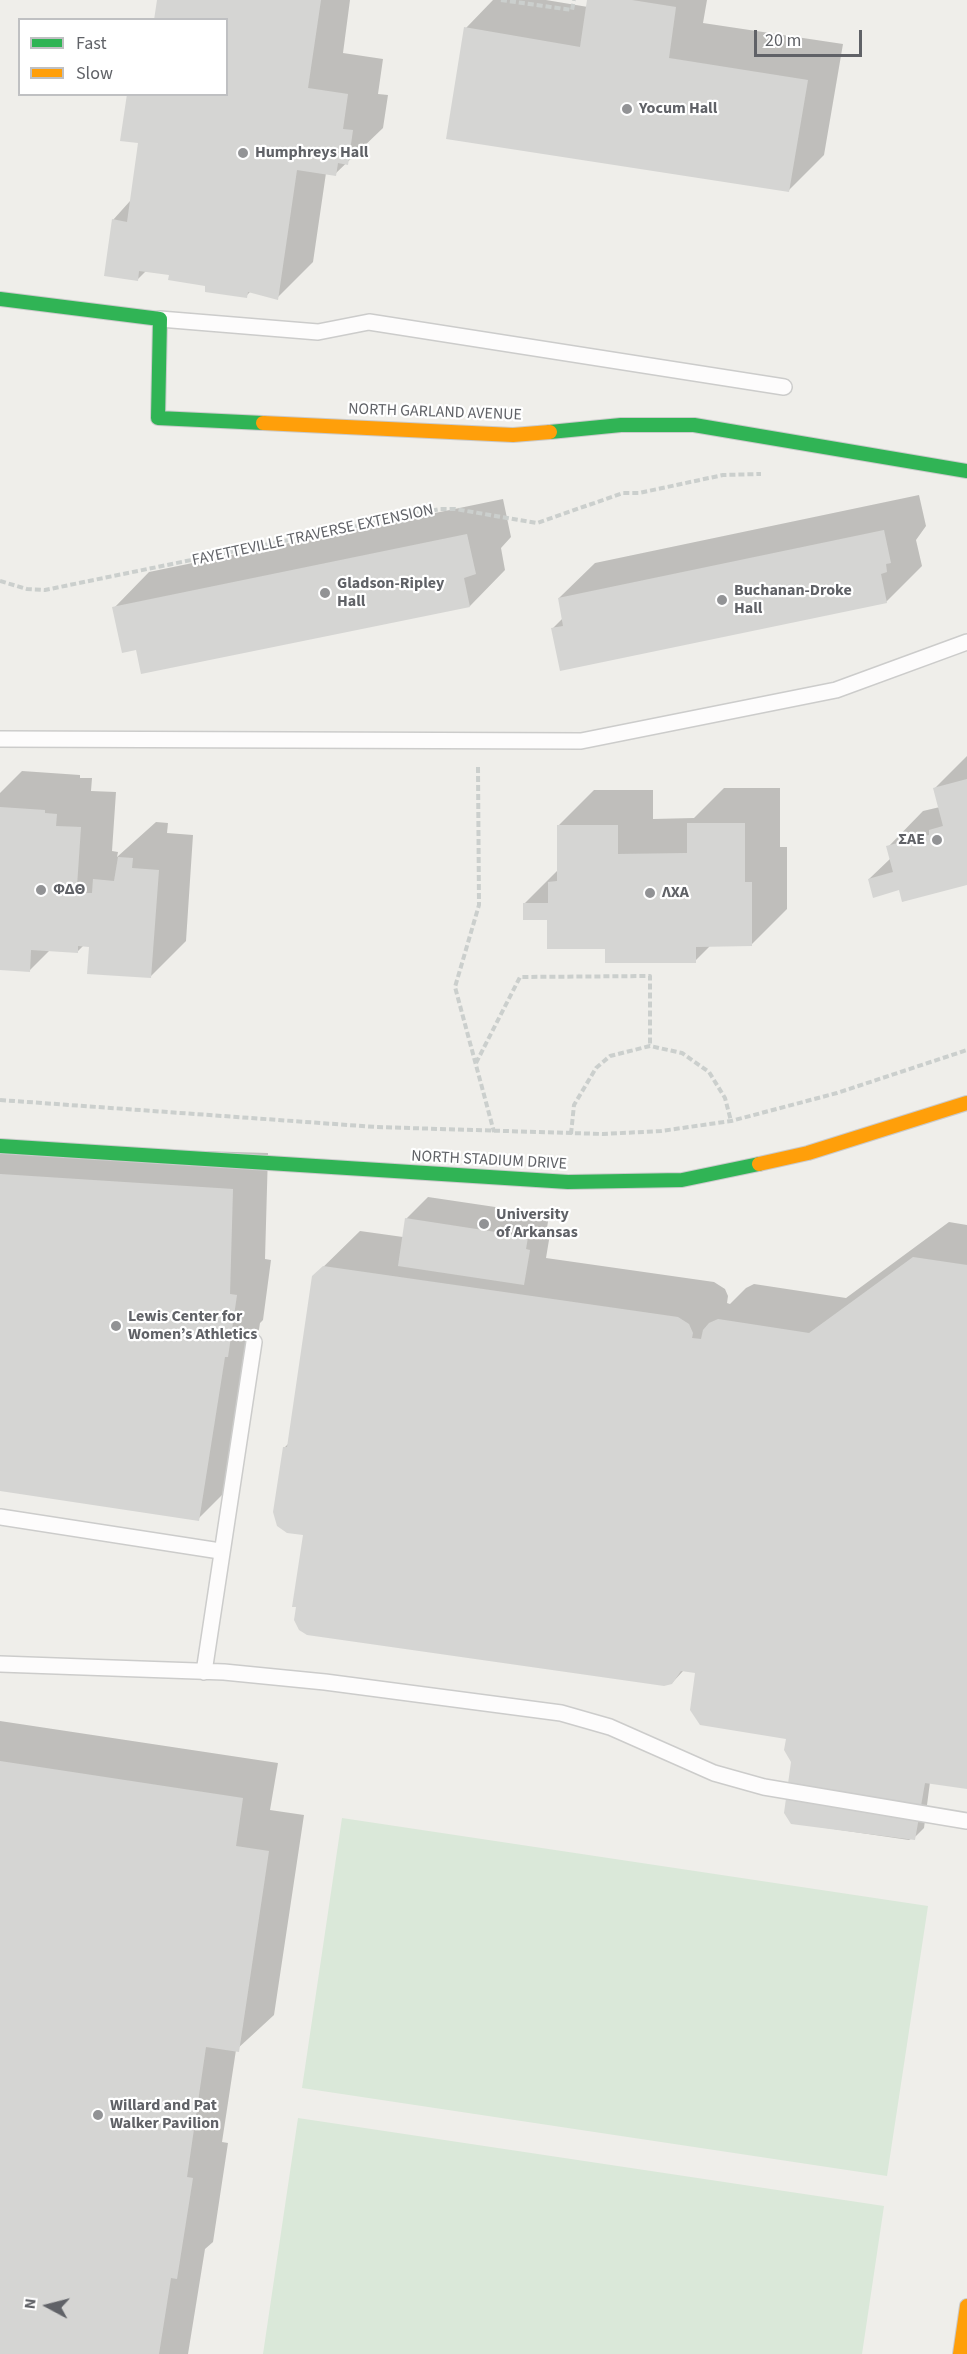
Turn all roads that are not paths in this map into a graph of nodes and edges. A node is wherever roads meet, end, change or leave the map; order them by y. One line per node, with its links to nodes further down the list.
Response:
1 (0, 299): 2 (street)
2 (160, 319): 3 (lane); 4 (street, NORTH GARLAND AVENUE)
3 (784, 387)
4 (967, 471)
5 (967, 642): 6 (lane)
6 (0, 739)
7 (967, 1103): 8 (street, NORTH STADIUM DRIVE)
8 (0, 1146)
9 (254, 1342): 11 (lane)
10 (0, 1517): 11 (lane)
11 (220, 1551): 13 (lane)
12 (0, 1664): 13 (lane)
13 (204, 1672): 14 (lane)
14 (967, 1821)
15 (967, 2306): 16 (street)
16 (960, 2354)

